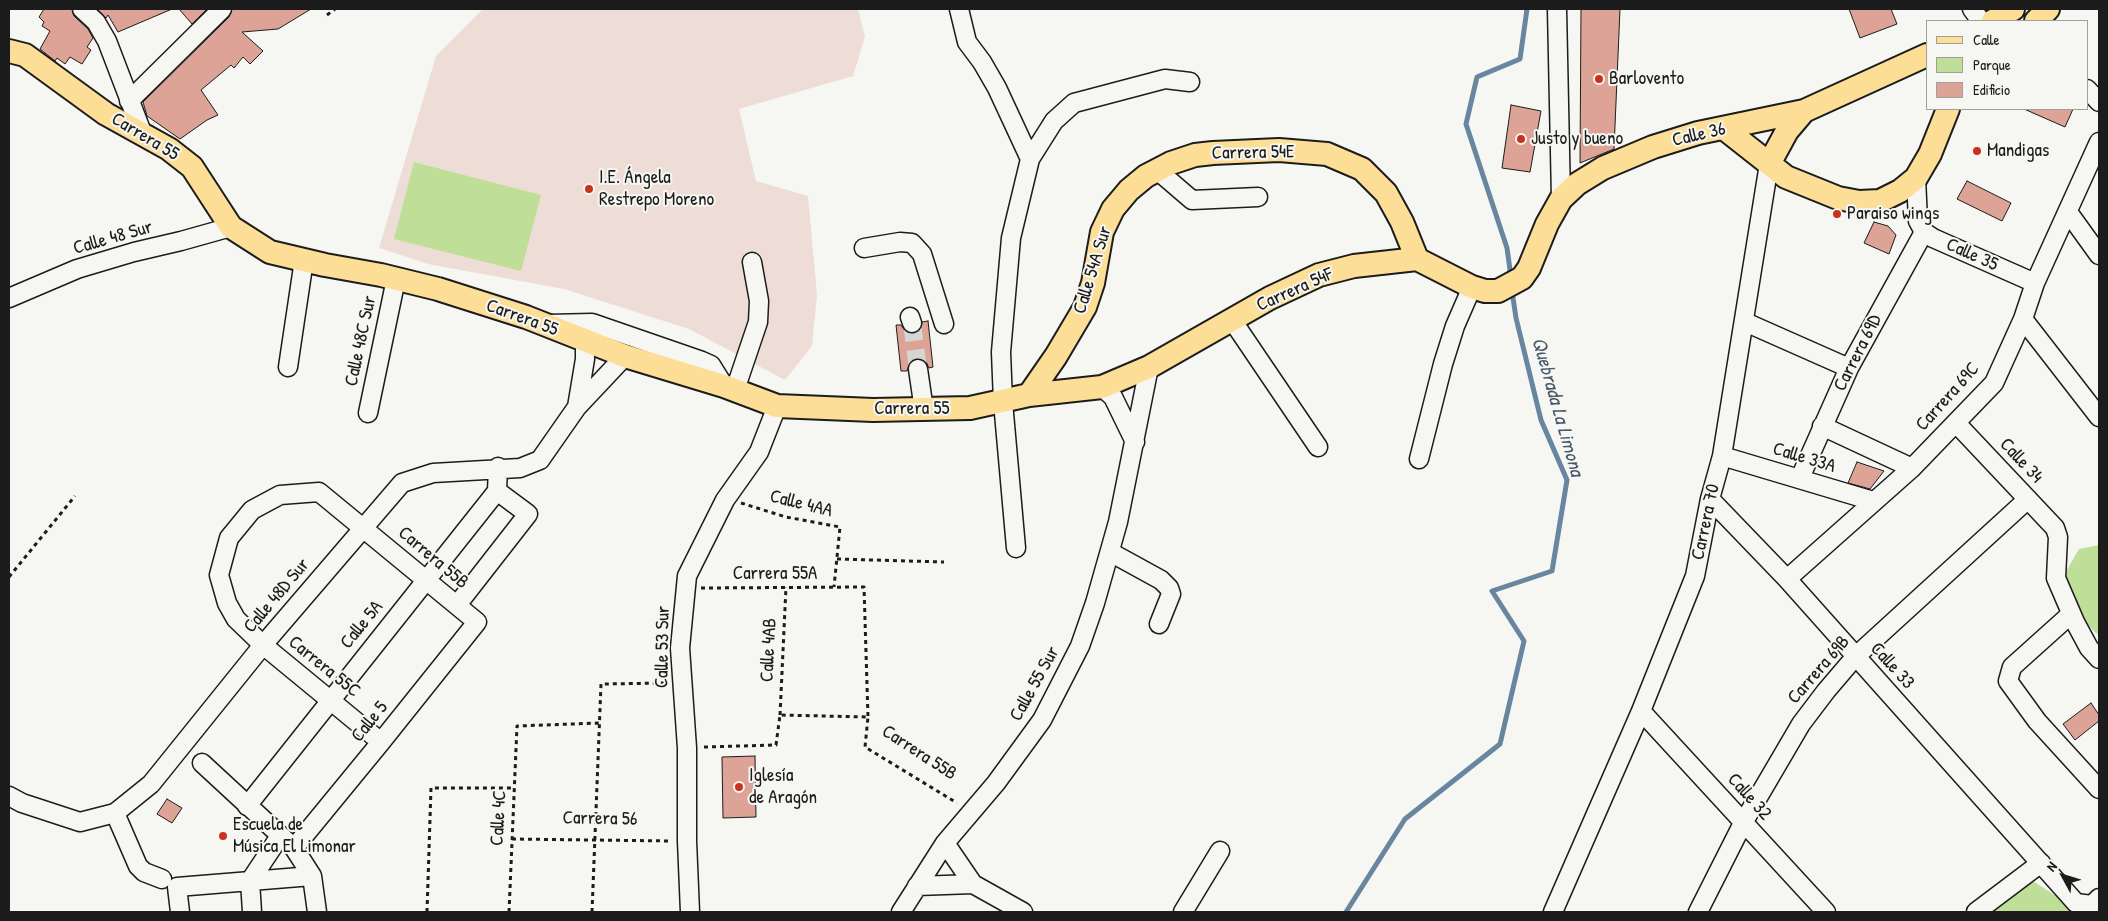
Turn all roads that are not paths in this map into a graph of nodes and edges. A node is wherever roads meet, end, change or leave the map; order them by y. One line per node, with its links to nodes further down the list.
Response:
1 (82, 9): 15 (street)
2 (222, 9): 15 (street)
3 (959, 9): 22 (street)
4 (1557, 9): 27 (street)
5 (1972, 9): 8 (street)
6 (2012, 9): 9 (main road)
7 (2048, 9): 10 (main road)
8 (1979, 20)
9 (1995, 20)
10 (2037, 20)
11 (9, 51): 20 (main road, Carrera 55)
12 (1926, 55): 18 (main road, Calle 36)
13 (1190, 82): 22 (street)
14 (2088, 90): 16 (street)
15 (129, 101): 20 (street)
16 (2099, 102)
17 (1948, 110): 25 (main road)
18 (1804, 111): 19 (main road, Calle 36); 23 (main road)
19 (1725, 129): 23 (main road); 27 (main road, Calle 36)
20 (143, 135): 29 (main road, Carrera 55)
21 (2099, 142): 28 (street, Carrera 69C)
22 (1030, 159): 54 (street)
23 (1778, 170): 25 (main road); 42 (street, Carrera 70)
24 (1152, 173): 26 (street); 33 (main road, Carrera 54E); 53 (main road, Calle 54A Sur)
25 (1916, 178): 30 (street, Calle 35)
26 (1258, 197)
27 (1561, 200): 38 (main road, Calle 36)
28 (2068, 212): 32 (street); 37 (street, Carrera 69C)
29 (231, 227): 34 (main road, Carrera 55); 39 (street, Calle 48 Sur)
30 (1924, 232): 37 (street, Calle 35); 49 (street, Carrera 69D)
31 (864, 248): 44 (street)
32 (2099, 254)
33 (1417, 259): 38 (main road); 41 (main road, Carrera 54F)
34 (304, 260): 36 (main road, Carrera 55); 47 (street)
35 (752, 262): 52 (street)
36 (396, 279): 43 (main road, Carrera 55); 58 (street, Calle 48C Sur)
37 (2035, 283): 40 (street, Carrera 69C)
38 (1472, 287): 65 (street)
39 (9, 298)
40 (2023, 319): 59 (street); 60 (street, Carrera 69C)
41 (1232, 320): 48 (main road, Carrera 54F); 63 (street)
42 (1745, 322): 49 (street); 64 (street, Carrera 70)
43 (545, 324): 45 (main road, Carrera 55); 52 (street)
44 (944, 324)
45 (585, 341): 46 (main road, Carrera 55); 56 (street)
46 (625, 356): 52 (main road, Carrera 55); 56 (street)
47 (288, 367)
48 (1149, 367): 51 (main road, Carrera 54F); 62 (street, Calle 55 Sur)
49 (1849, 368): 61 (street, Carrera 69D)
50 (918, 369): 57 (street)
51 (1102, 387): 53 (main road, Carrera 55); 62 (street)
52 (729, 388): 55 (main road, Carrera 55)
53 (1029, 395): 54 (main road, Carrera 55)
54 (1003, 402): 57 (main road, Carrera 55); 74 (street)
55 (777, 406): 57 (main road, Carrera 55); 108 (street, Calle 53 Sur)
56 (577, 407): 66 (street, Calle 48D Sur)
57 (924, 410)
58 (368, 413)
59 (2099, 417)
60 (1956, 423): 67 (street, Carrera 69C); 71 (street, Calle 34)
61 (1822, 426): 67 (street); 68 (street, Carrera 69D)
62 (1135, 442): 75 (street, Calle 55 Sur)
63 (1318, 447)
64 (1722, 456): 68 (street, Calle 33A); 70 (street, Carrera 70)
65 (1419, 460)
66 (498, 468): 69 (street); 73 (street, Calle 48D Sur)
67 (1912, 468): 72 (street, Carrera 69C)
68 (1800, 478): 72 (street, Calle 33A)
69 (497, 491): 77 (street, Calle 5A); 78 (street)
70 (1710, 499): 76 (street, Calle 33); 86 (street, Carrera 70)
71 (2028, 499): 79 (street, Calle 34); 83 (street, Carrera 69B)
72 (1873, 502): 76 (street, Carrera 69C)
73 (363, 527): 77 (street, Carrera 55B); 82 (street, Calle 48D Sur); 82 (street)
74 (1016, 548)
75 (1110, 552): 81 (street); 95 (street, Calle 55 Sur)
76 (1787, 579): 83 (street, Calle 33)
77 (426, 580): 78 (street, Carrera 55B); 85 (street, Calle 5A)
78 (457, 605): 80 (street, Carrera 55B)
79 (2071, 614): 84 (street); 89 (street)
80 (477, 622): 87 (street, Calle 5)
81 (1159, 624)
82 (263, 645): 85 (street, Carrera 55C); 92 (street, Calle 48D Sur)
83 (1855, 658): 93 (street, Carrera 69B); 98 (street, Calle 33)
84 (2099, 659)
85 (330, 699): 87 (street, Carrera 55C); 91 (street, Calle 5A)
86 (1641, 710): 93 (street, Calle 32); 112 (street, Carrera 70)
87 (381, 742): 96 (street, Calle 5)
88 (202, 763): 91 (street)
89 (2099, 790)
90 (9, 796): 92 (street, Calle 48D Sur)
91 (247, 806): 94 (street)
92 (115, 813): 100 (street)
93 (1743, 823): 113 (street, Carrera 69B); 114 (street, Calle 32)
94 (280, 836): 96 (street); 101 (street)
95 (945, 843): 102 (street); 103 (street, Calle 55 Sur)
96 (294, 848): 99 (street)
97 (1220, 851): 111 (street)
98 (2041, 863): 104 (street); 115 (street)
99 (312, 876): 101 (street); 107 (street)
100 (162, 878)
101 (250, 881): 105 (street); 106 (street)
102 (973, 884): 103 (street); 110 (street)
103 (917, 886): 109 (street, Calle 55 Sur)
104 (2099, 898)
105 (180, 912)
106 (252, 912)
107 (317, 912)
108 (690, 912)
109 (901, 912)
110 (1023, 912)
111 (1183, 912)
112 (1553, 912)
113 (1698, 912)
114 (1826, 912)
115 (1976, 912)

